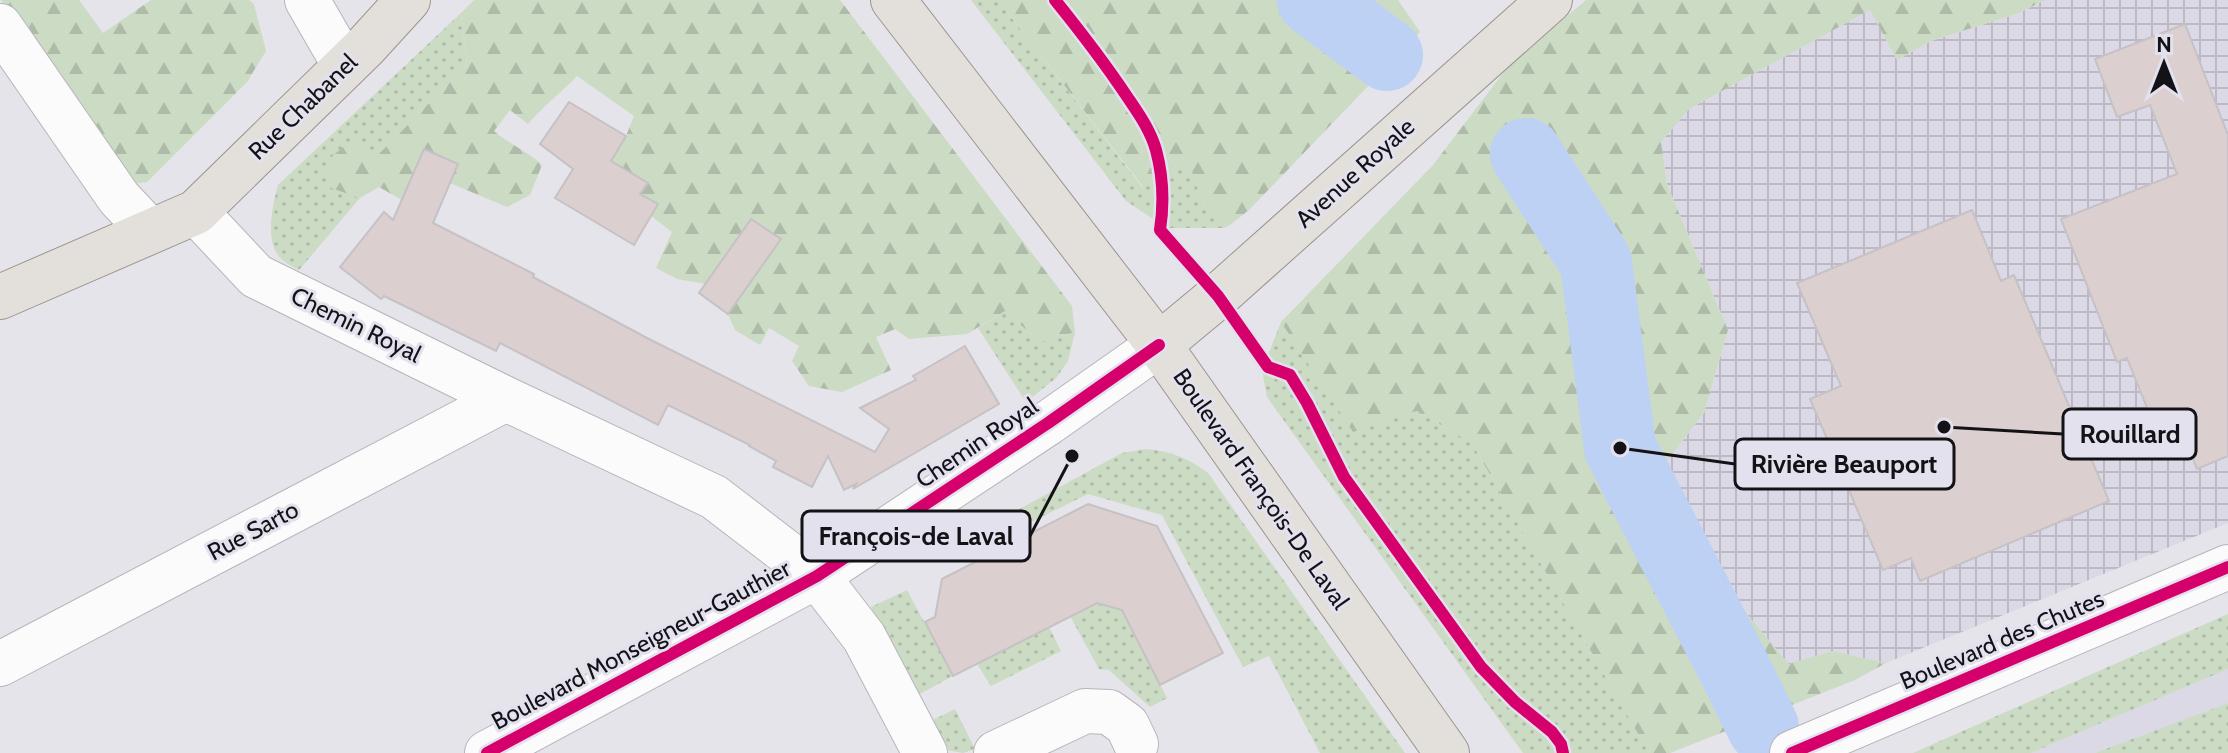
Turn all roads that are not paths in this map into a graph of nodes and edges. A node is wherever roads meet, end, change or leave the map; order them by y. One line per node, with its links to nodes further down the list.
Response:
1 (307, 0): 6 (street)
2 (408, 0): 6 (main road, Rue Chabanel)
3 (893, 0): 10 (main road, Boulevard François-De Laval)
4 (1550, 0): 10 (main road, Avenue Royale)
5 (0, 26): 8 (street)
6 (345, 66): 7 (main road, Rue Chabanel)
7 (196, 212): 8 (main road); 11 (street, Chemin Royal)
8 (150, 231): 9 (main road)
9 (0, 297)
10 (1159, 345): 13 (street, Chemin Royal); 19 (main road, Boulevard François-De Laval)
11 (506, 399): 13 (street, Chemin Royal); 14 (street, Rue Sarto)
12 (2228, 567): 20 (street, Boulevard des Chutes)
13 (817, 576): 16 (street, Boulevard Monseigneur-Gauthier); 17 (street)
14 (0, 664)
15 (1136, 744): 18 (street)
16 (487, 753)
17 (925, 753)
18 (996, 753)
19 (1447, 753)
20 (1792, 753)

